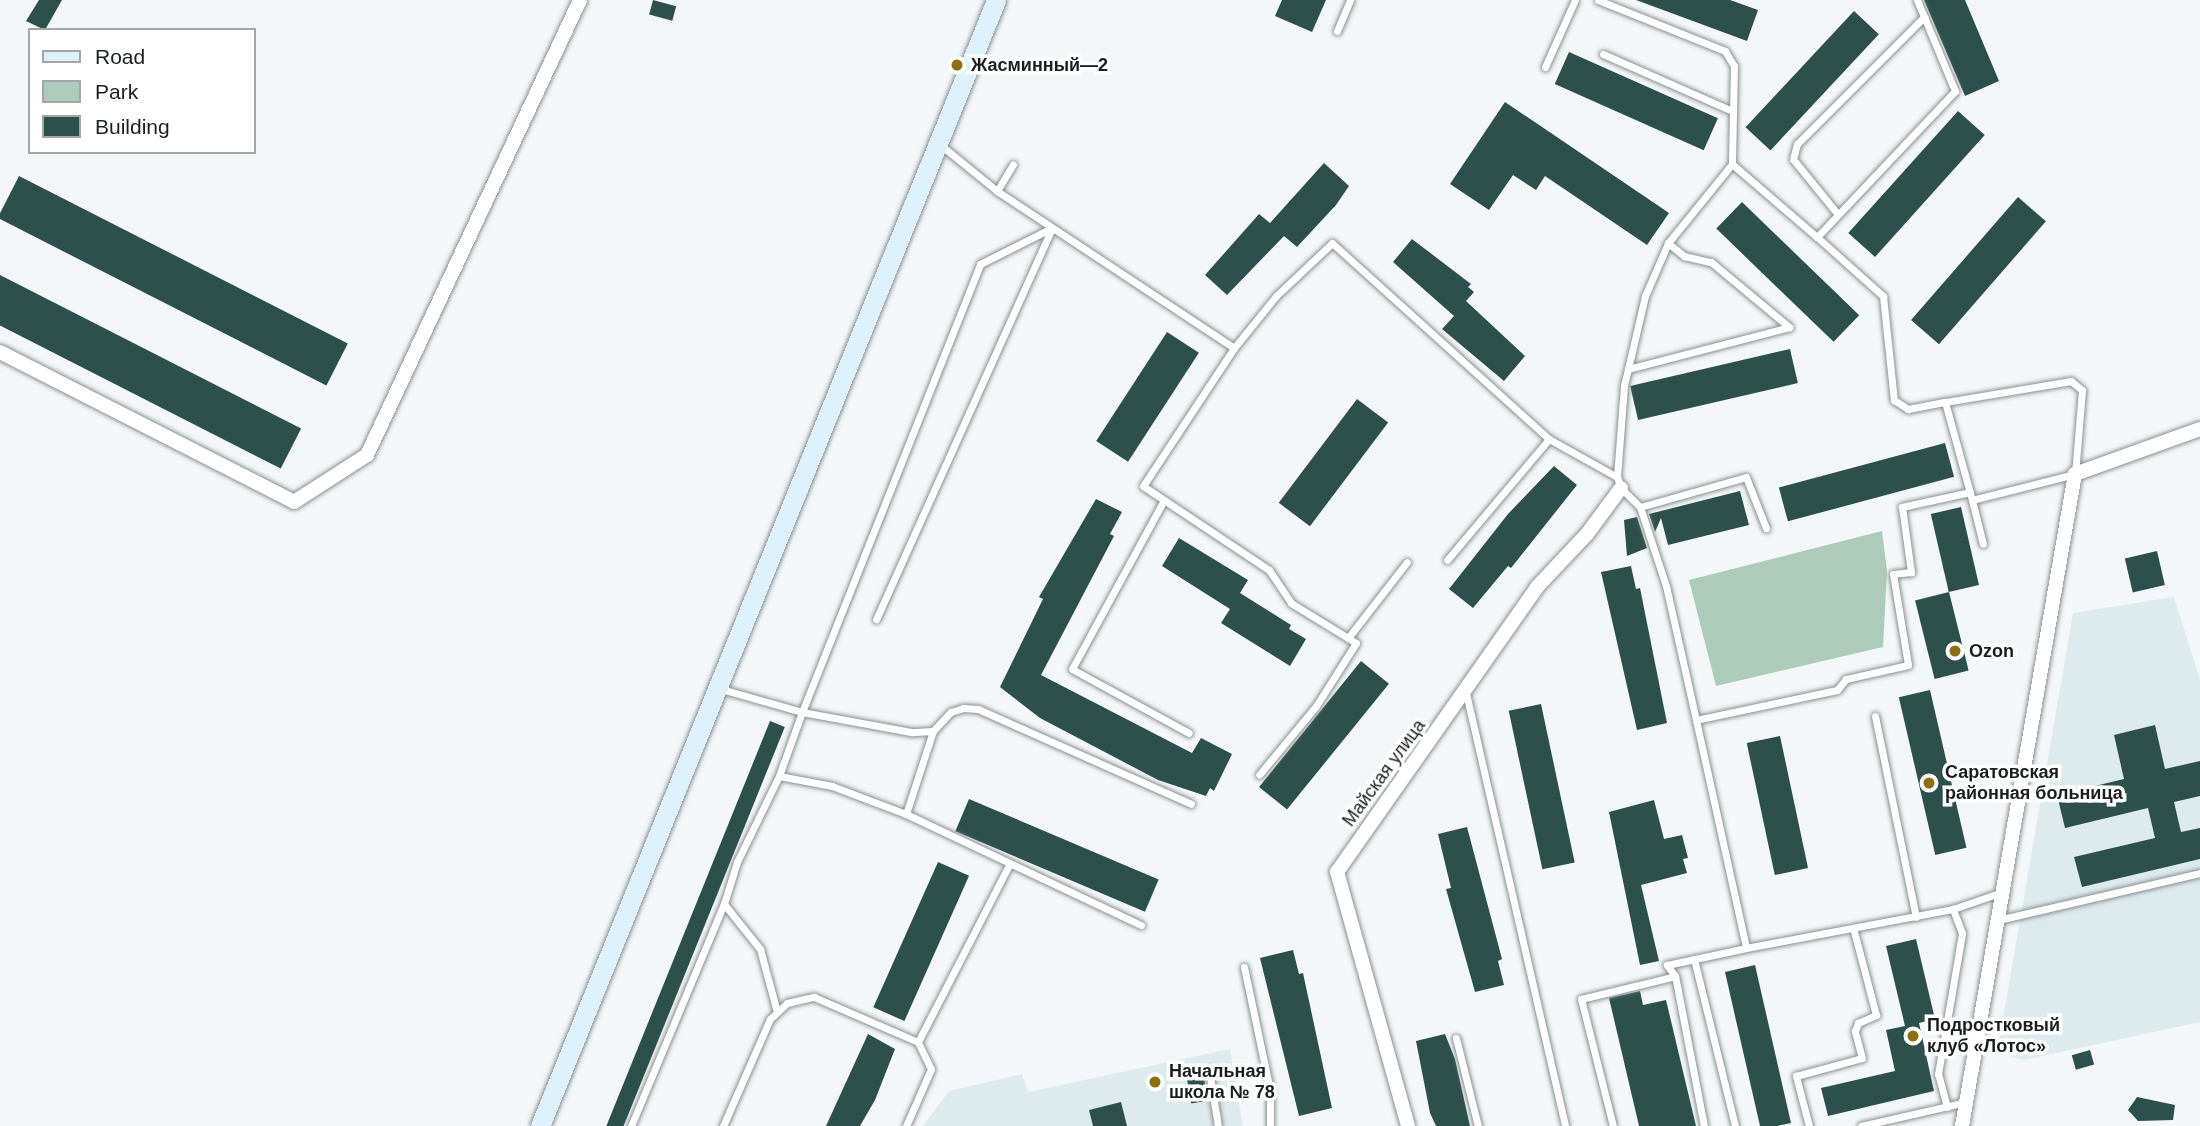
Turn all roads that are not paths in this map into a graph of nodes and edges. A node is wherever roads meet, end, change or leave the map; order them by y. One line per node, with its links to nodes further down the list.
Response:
1 (580, 0): 21 (street)
2 (996, 0): 12 (main road)
3 (1350, 0): 8 (lane)
4 (1575, 0): 10 (lane)
5 (1598, 0): 11 (lane)
6 (1917, 0): 7 (lane)
7 (1924, 17): 16 (lane); 16 (lane)
8 (1337, 32)
9 (1603, 54): 11 (lane)
10 (1545, 67)
11 (1732, 111): 14 (lane)
12 (938, 143): 15 (lane); 37 (main road)
13 (1013, 164): 15 (lane)
14 (1732, 164): 18 (lane); 19 (lane)
15 (997, 191): 17 (lane)
16 (1836, 212): 18 (lane)
17 (1052, 228): 20 (lane); 35 (lane); 39 (lane)
18 (1817, 237): 23 (lane)
19 (1668, 243): 22 (lane); 22 (lane)
20 (1234, 348): 25 (lane); 29 (lane)
21 (0, 352)
22 (1628, 369): 27 (lane)
23 (1945, 402): 26 (lane); 28 (lane)
24 (2200, 429): 26 (street)
25 (1549, 439): 27 (lane); 33 (lane)
26 (2075, 474): 28 (lane); 50 (street)
27 (1619, 482): 30 (lane); 38 (street, Майская улица)
28 (1971, 496): 32 (lane); 41 (lane)
29 (1164, 500): 36 (lane); 43 (lane)
30 (1640, 507): 31 (lane); 41 (lane)
31 (1766, 528)
32 (1983, 544)
33 (1447, 559)
34 (1406, 562): 36 (lane)
35 (876, 619)
36 (1348, 638): 44 (lane)
37 (717, 688): 39 (lane); 67 (main road)
38 (1466, 693): 73 (street, Майская улица); 75 (lane)
39 (802, 712): 42 (lane); 45 (lane)
40 (1875, 716): 53 (lane)
41 (1696, 720): 57 (lane)
42 (933, 732): 46 (lane); 47 (lane)
43 (1189, 733)
44 (1258, 775)
45 (779, 776): 47 (lane); 51 (lane)
46 (1191, 804)
47 (906, 814): 48 (lane)
48 (1009, 864): 55 (lane); 63 (lane)
49 (2200, 873): 54 (lane)
50 (2002, 891): 52 (lane); 54 (street)
51 (724, 904): 61 (lane); 68 (lane)
52 (1953, 909): 53 (lane); 66 (lane)
53 (1916, 917): 56 (lane)
54 (1997, 920): 65 (street)
55 (1141, 925)
56 (1854, 931): 57 (lane); 79 (lane)
57 (1746, 948): 58 (lane)
58 (1694, 960): 60 (lane); 78 (lane)
59 (1244, 967): 72 (lane)
60 (1675, 976): 76 (lane); 77 (lane)
61 (777, 1012): 63 (lane); 69 (lane)
62 (1456, 1038): 74 (lane)
63 (918, 1042): 70 (lane)
64 (1209, 1071): 71 (lane)
65 (1966, 1102): 66 (lane); 81 (street)
66 (1947, 1107): 80 (lane)
67 (540, 1126)
68 (631, 1126)
69 (723, 1126)
70 (906, 1126)
71 (1218, 1126)
72 (1270, 1126)
73 (1408, 1126)
74 (1478, 1126)
75 (1565, 1126)
76 (1613, 1126)
77 (1704, 1126)
78 (1735, 1126)
79 (1809, 1126)
80 (1861, 1126)
81 (1962, 1126)

